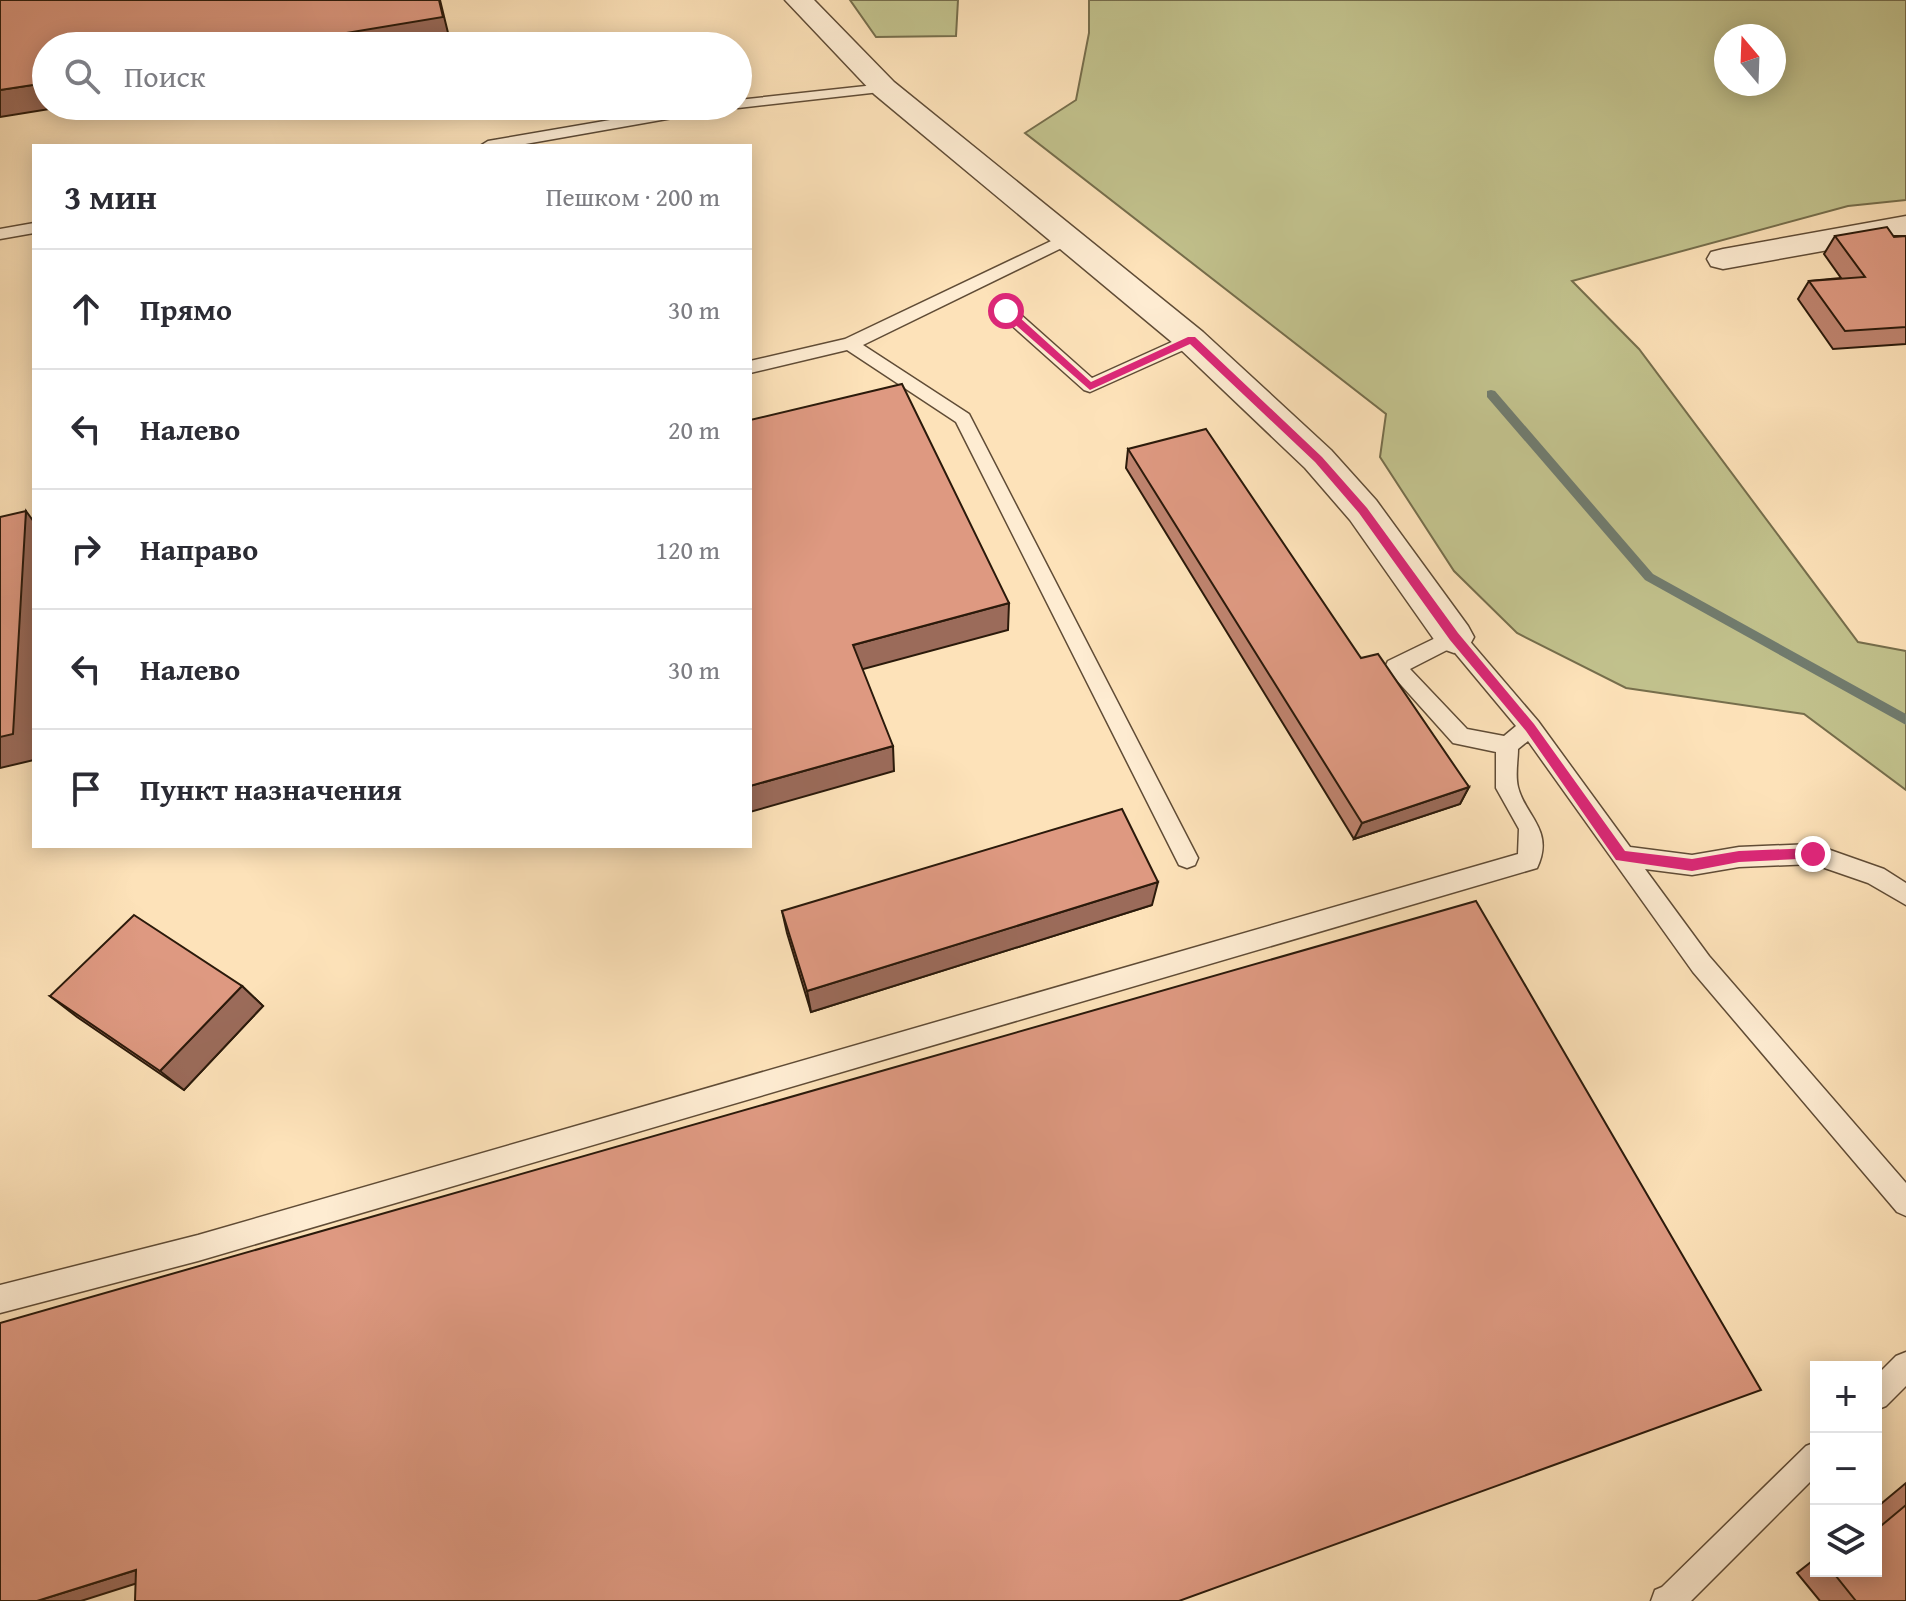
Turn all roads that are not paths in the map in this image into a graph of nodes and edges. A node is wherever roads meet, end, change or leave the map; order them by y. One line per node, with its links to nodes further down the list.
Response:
1 (799, 0): 2 (street)
2 (884, 88): 3 (lane); 9 (street)
3 (752, 102)
4 (638, 120): 5 (lane)
5 (500, 144)
6 (1906, 226): 10 (street)
7 (32, 228): 8 (lane)
8 (0, 234)
9 (1068, 238): 12 (street); 13 (lane)
10 (1723, 259)
11 (1006, 311): 12 (lane)
12 (1191, 340): 15 (street)
13 (850, 344): 14 (lane); 19 (lane)
14 (752, 367)
15 (1454, 637): 16 (lane); 17 (lane)
16 (1530, 727): 17 (lane); 18 (lane)
17 (1507, 745): 22 (lane)
18 (1621, 856): 20 (lane); 21 (lane)
19 (1187, 858)
20 (1906, 895)
21 (1906, 1203)
22 (0, 1299)
23 (1906, 1366): 24 (lane)
24 (1882, 1390)
25 (1810, 1462): 26 (lane)
26 (1671, 1600)

